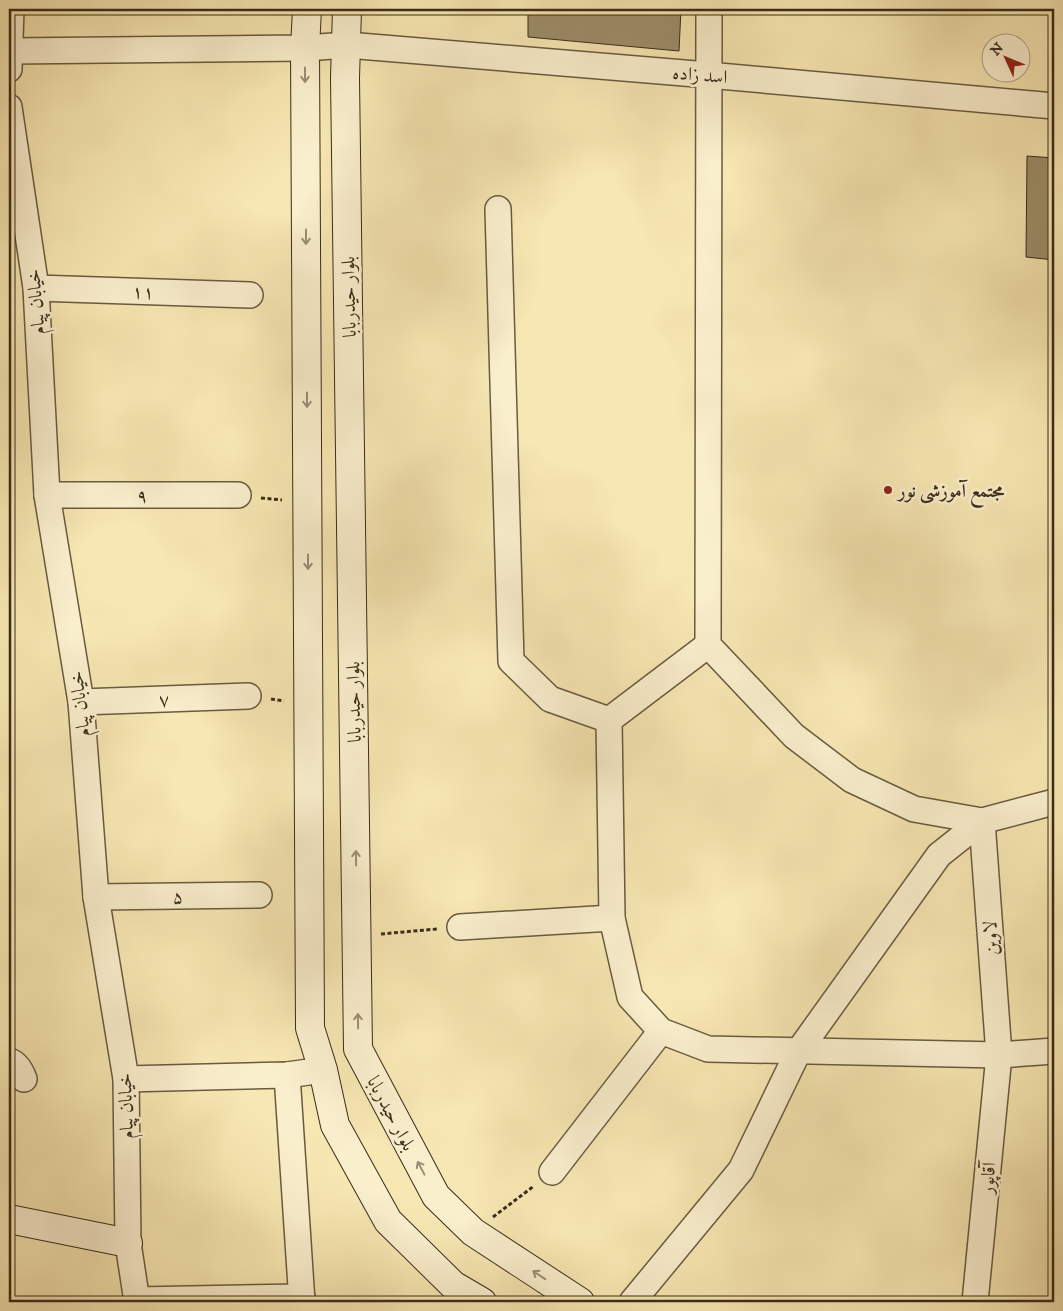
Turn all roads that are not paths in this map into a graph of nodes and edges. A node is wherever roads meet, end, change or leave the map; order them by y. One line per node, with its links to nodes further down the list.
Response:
1 (12, 9): 7 (street)
2 (307, 9): 6 (street)
3 (347, 9): 5 (street, بلوار حیدربابا)
4 (709, 9): 8 (street)
5 (346, 45): 6 (street, اسد زاده); 8 (street, اسد زاده); 39 (street, بلوار حیدربابا, one-way to 5)
6 (305, 48): 7 (street, اسد زاده); 30 (street, one-way to 30)
7 (10, 60)
8 (708, 75): 9 (street, اسد زاده); 16 (street)
9 (1054, 106)
10 (9, 107): 12 (street, خیابان پیام)
11 (498, 209): 19 (street)
12 (36, 288): 13 (street, ۱۱); 15 (street, خیابان پیام)
13 (250, 295)
14 (238, 495): 15 (street, ۹)
15 (46, 496): 18 (street, خیابان پیام)
16 (708, 645): 19 (street); 21 (street)
17 (248, 696): 18 (street, ۷)
18 (81, 702): 23 (street, خیابان پیام)
19 (608, 720): 24 (street)
20 (1054, 802): 21 (street)
21 (982, 821): 28 (street); 29 (street, لاوین)
22 (259, 895): 23 (street, ۵)
23 (96, 897): 32 (street, خیابان پیام)
24 (612, 918): 25 (street); 26 (street)
25 (460, 927)
26 (661, 1031): 28 (street); 33 (street)
27 (1054, 1051): 29 (street)
28 (798, 1052): 29 (street); 40 (street)
29 (999, 1055): 41 (street, آقاپور)
30 (323, 1070): 31 (street); 38 (street)
31 (287, 1075): 32 (street); 36 (street)
32 (126, 1079): 35 (street, خیابان پیام)
33 (552, 1172)
34 (9, 1219): 35 (street)
35 (128, 1243): 37 (street, خیابان پیام)
36 (302, 1299): 37 (street)
37 (136, 1301)
38 (482, 1302)
39 (580, 1302)
40 (632, 1302)
41 (975, 1302)

